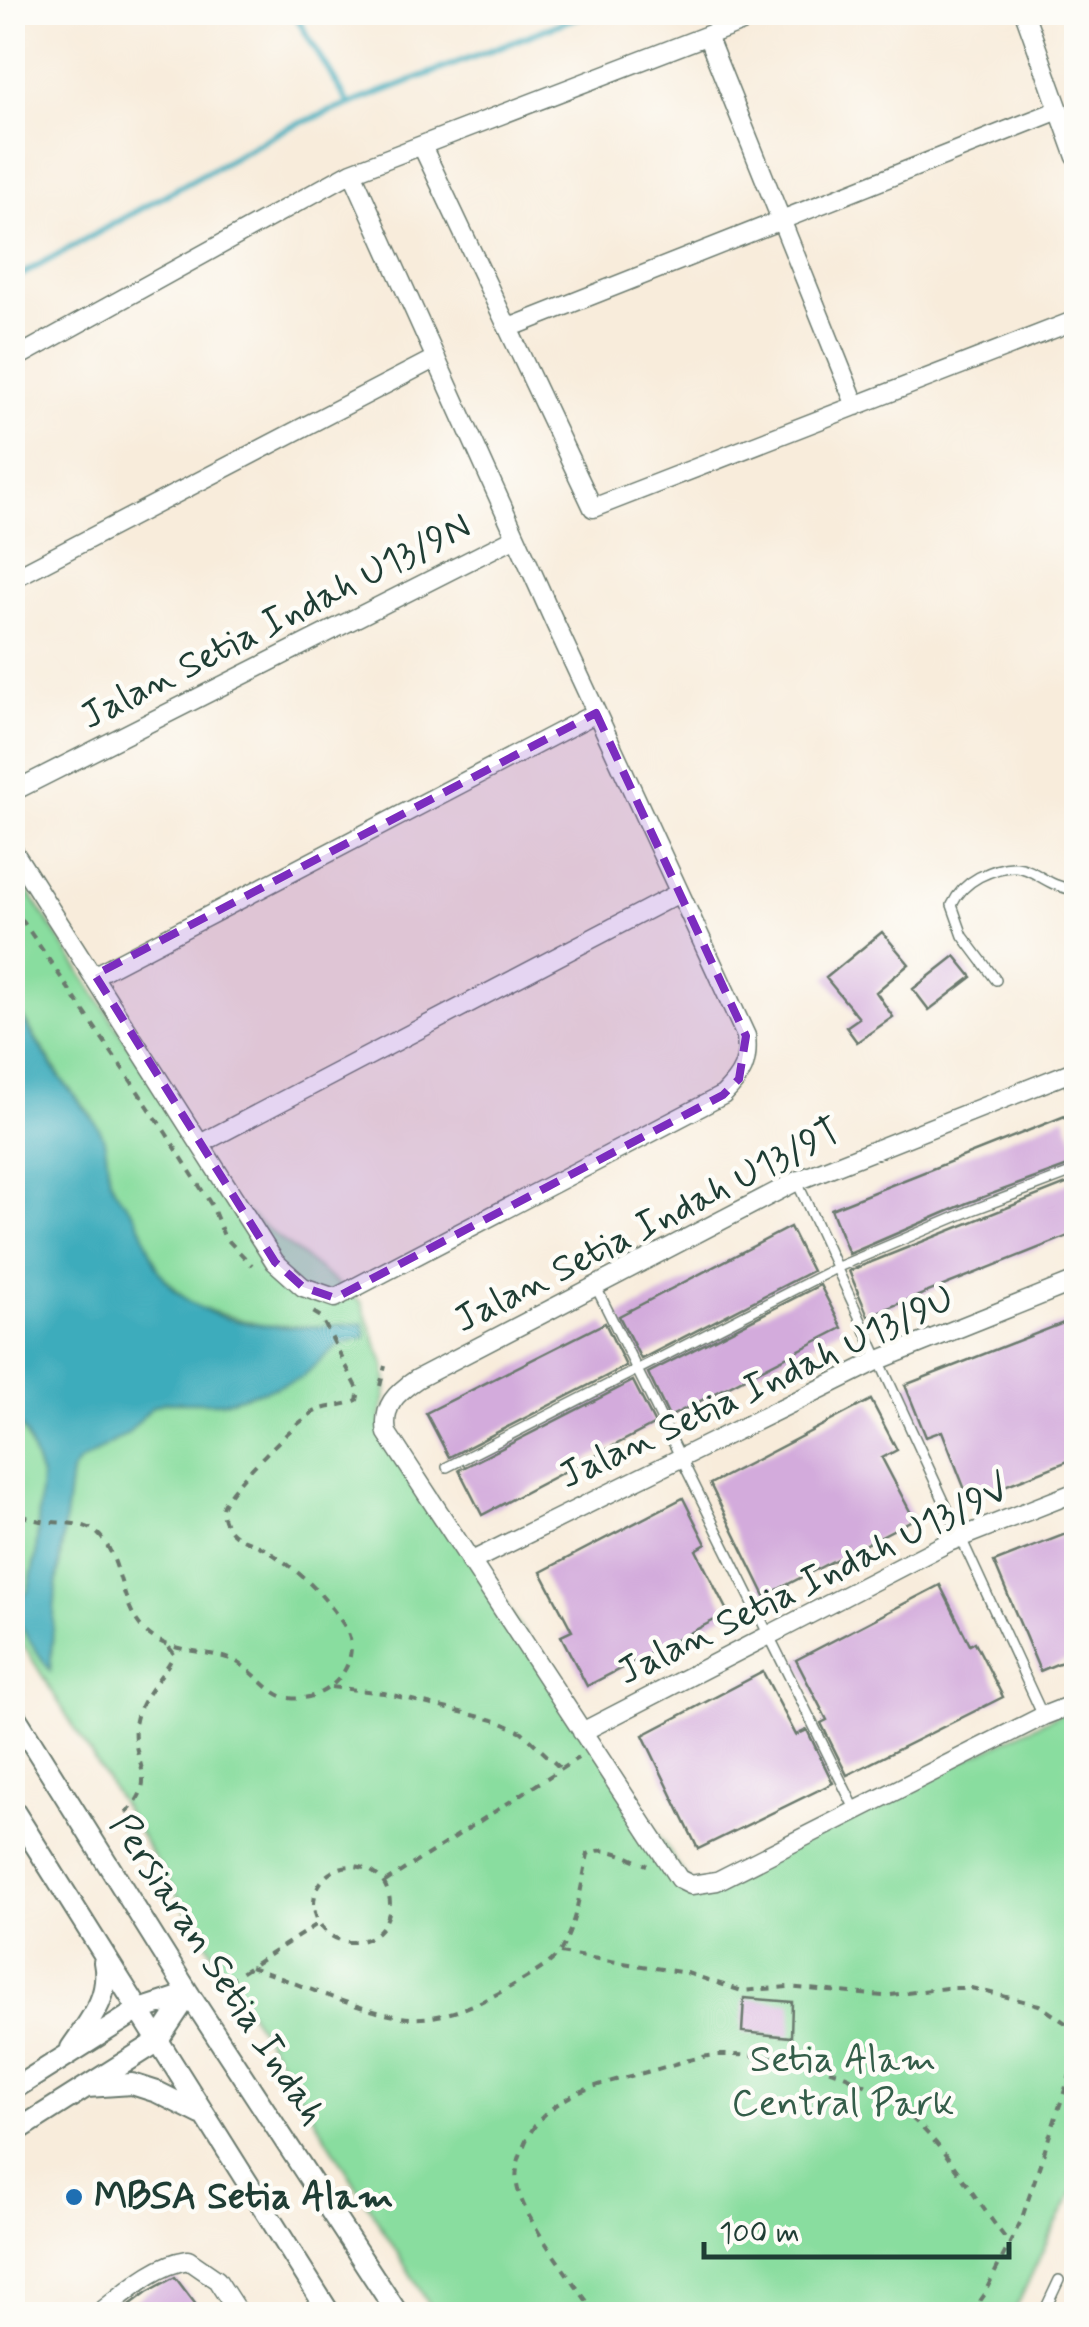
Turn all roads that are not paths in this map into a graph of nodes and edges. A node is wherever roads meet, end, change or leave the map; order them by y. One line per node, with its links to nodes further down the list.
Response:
1 (768, 12): 3 (street)
2 (1024, 12): 4 (street)
3 (708, 38): 5 (street); 8 (street)
4 (1059, 110): 6 (street); 8 (street)
5 (422, 146): 7 (street); 10 (street)
6 (1076, 157)
7 (352, 172): 11 (street); 12 (street)
8 (781, 221): 10 (street); 13 (street)
9 (1076, 320): 13 (street)
10 (509, 328): 13 (street)
11 (436, 358): 14 (street); 15 (street)
12 (12, 360)
13 (856, 406)
14 (516, 537): 16 (street); 17 (street, Jalan Setia Indah U13/9N)
15 (12, 579)
16 (596, 713): 20 (street); 21 (street)
17 (12, 792)
18 (12, 849): 21 (street)
19 (1076, 890): 22 (lane)
20 (679, 893): 25 (street); 25 (street)
21 (94, 975): 25 (street)
22 (996, 980)
23 (1071, 1072): 24 (lane); 27 (street, Jalan Setia Indah U13/9T)
24 (1076, 1102)
25 (202, 1143)
26 (1076, 1170): 28 (lane)
27 (797, 1181): 28 (lane); 30 (street, Jalan Setia Indah U13/9T)
28 (838, 1267): 31 (lane); 32 (lane)
29 (1076, 1281): 31 (street, Jalan Setia Indah U13/9U)
30 (595, 1286): 32 (lane); 37 (street, Jalan Setia Indah U13/9T)
31 (879, 1360): 33 (street, Jalan Setia Indah U13/9U); 36 (lane)
32 (636, 1370): 33 (lane); 34 (lane)
33 (680, 1458): 37 (street, Jalan Setia Indah U13/9U); 38 (lane)
34 (448, 1467)
35 (1076, 1492): 36 (street, Jalan Setia Indah U13/9V)
36 (960, 1538): 38 (street, Jalan Setia Indah U13/9V); 41 (lane)
37 (470, 1562): 42 (street)
38 (768, 1636): 42 (street, Jalan Setia Indah U13/9V); 44 (lane)
39 (1076, 1703): 41 (street)
40 (12, 1711): 46 (street, Persiaran Setia Indah)
41 (1042, 1716): 44 (street)
42 (582, 1732): 44 (street)
43 (12, 1808): 45 (street)
44 (856, 1811)
45 (102, 1953): 47 (street); 49 (street)
46 (189, 1994): 47 (street); 48 (street); 58 (street, Persiaran Setia Indah)
47 (137, 2010): 48 (street); 49 (street)
48 (158, 2042): 50 (street); 52 (street)
49 (64, 2058): 51 (street)
50 (85, 2088): 52 (street); 53 (street)
51 (12, 2090)
52 (203, 2115): 57 (street)
53 (12, 2134)
54 (1059, 2280): 59 (lane)
55 (98, 2314): 56 (street)
56 (239, 2314)
57 (330, 2314)
58 (398, 2314)
59 (1043, 2314)

